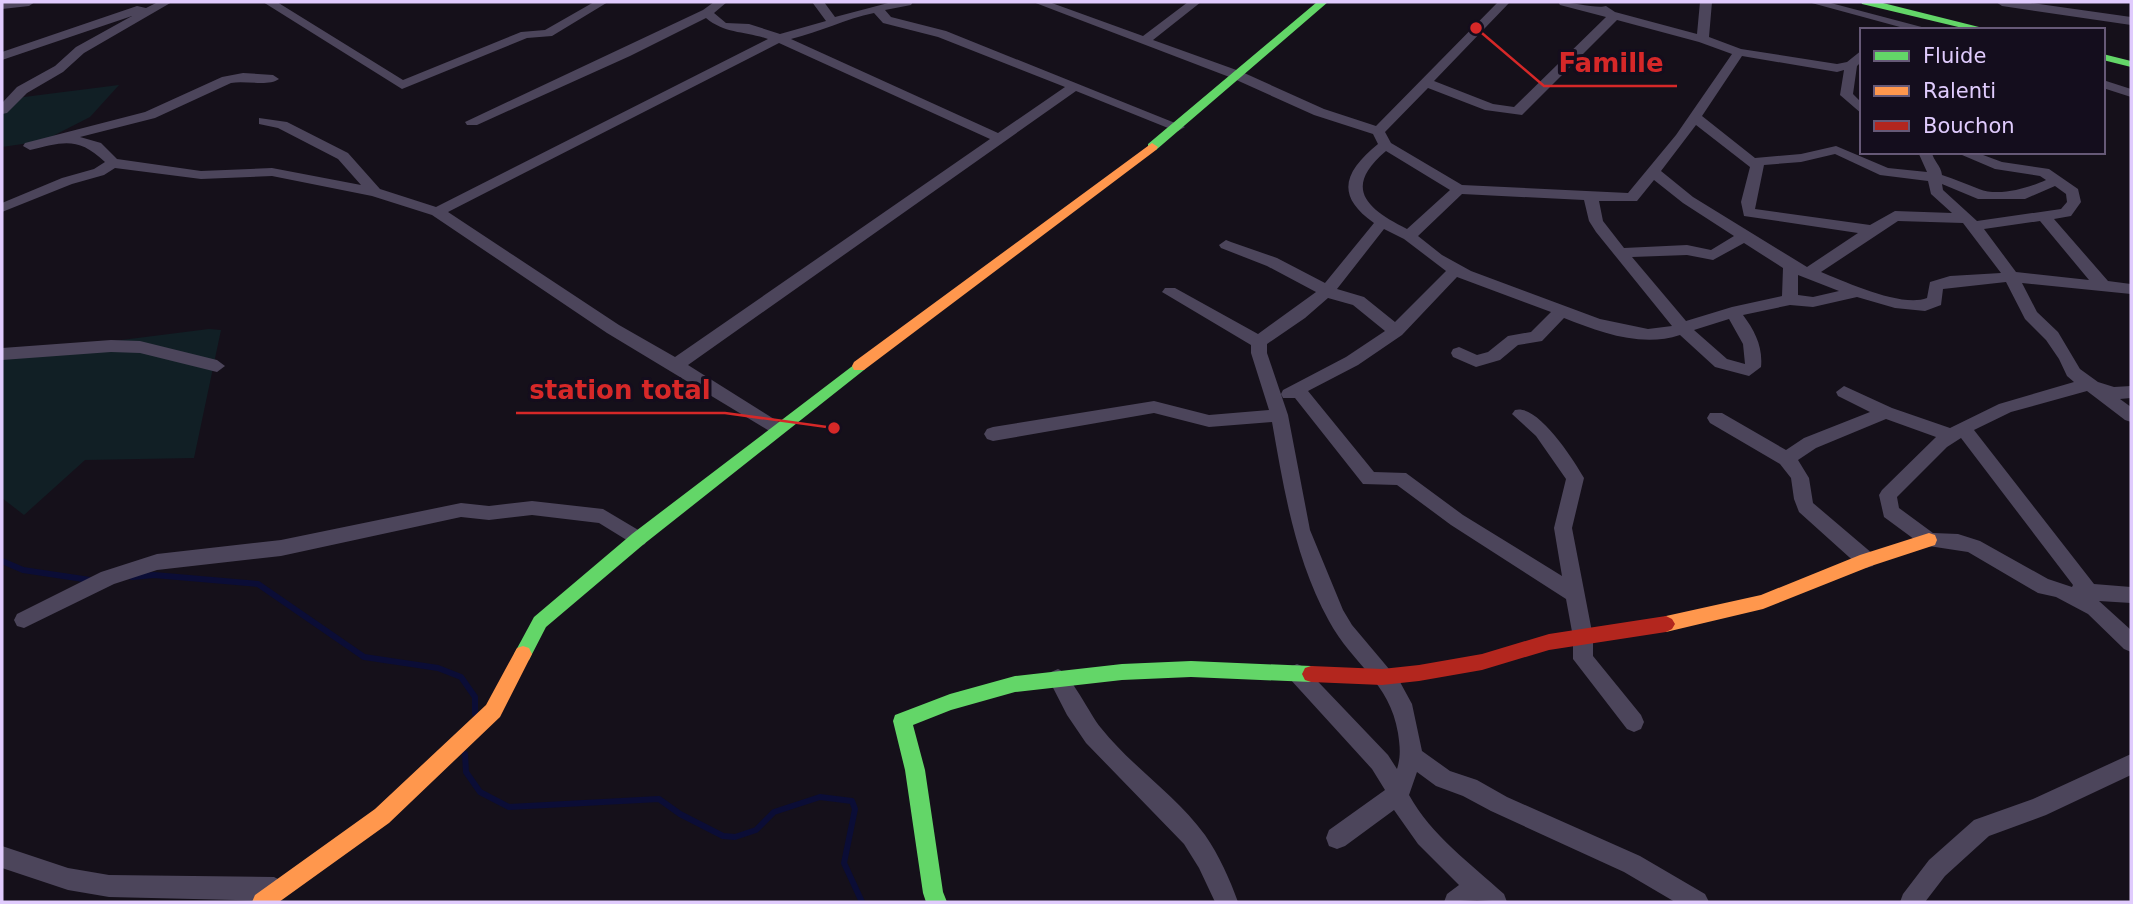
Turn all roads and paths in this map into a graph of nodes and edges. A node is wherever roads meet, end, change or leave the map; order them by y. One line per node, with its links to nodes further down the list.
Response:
1 (29, 2): 18 (street)
2 (269, 2): 3 (street)
3 (602, 2)
4 (721, 2): 21 (street)
5 (818, 2): 25 (street)
6 (907, 2): 20 (street)
7 (1039, 2): 19 (street)
8 (1195, 2): 30 (street)
9 (1323, 2): 37 (street)
10 (1504, 2): 39 (street)
11 (1564, 2): 22 (street)
12 (1599, 2): 22 (street)
13 (1706, 2): 29 (street)
14 (1814, 2): 23 (street)
15 (1866, 2): 23 (street)
16 (2002, 2): 24 (street)
17 (162, 3): 33 (street); 44 (street)
18 (2, 5)
19 (1056, 5): 30 (street)
20 (877, 9): 25 (street); 41 (street)
21 (707, 13): 28 (street); 47 (street)
22 (1613, 17): 29 (street); 39 (street)
23 (1886, 18): 26 (street); 27 (street)
24 (2131, 21)
25 (833, 22): 28 (street)
26 (1920, 28)
27 (1969, 28)
28 (779, 38): 51 (street); 65 (street)
29 (1703, 39): 31 (street)
30 (1144, 41): 37 (street)
31 (1739, 52): 36 (street); 45 (street)
32 (1860, 56): 36 (street)
33 (2, 57)
34 (2105, 58): 35 (street)
35 (2131, 64)
36 (1851, 65): 43 (street)
37 (1237, 75): 48 (street); 49 (street)
38 (272, 79): 50 (street)
39 (1425, 82): 49 (street)
40 (2105, 84): 42 (street)
41 (1075, 86): 48 (street); 51 (street)
42 (2131, 93)
43 (1860, 108)
44 (2, 110)
45 (1696, 118): 56 (street); 58 (street)
46 (264, 121): 62 (street)
47 (472, 122)
48 (1178, 127): 102 (street)
49 (1378, 131): 52 (street)
50 (64, 137): 53 (street); 57 (street)
51 (1000, 139): 91 (street)
52 (1385, 145): 61 (street); 68 (street)
53 (30, 146)
54 (1925, 154): 59 (street)
55 (1967, 154): 60 (street)
56 (1754, 162): 59 (street); 69 (street)
57 (113, 163): 62 (street); 64 (street)
58 (1653, 172): 63 (street); 71 (street)
59 (1933, 177): 60 (street); 67 (street)
60 (2054, 181): 66 (street)
61 (1459, 189): 63 (street); 70 (street)
62 (375, 192): 65 (street)
63 (1591, 198): 73 (street)
64 (2, 208)
65 (437, 212): 91 (street)
66 (2043, 216): 67 (street); 78 (street)
67 (1970, 222): 69 (street); 77 (street)
68 (1381, 223): 70 (street); 80 (street)
69 (1874, 230): 76 (street)
70 (1409, 236): 75 (street)
71 (1743, 237): 73 (street); 74 (street)
72 (1226, 245): 80 (street)
73 (1619, 253): 86 (street)
74 (1791, 266): 76 (street); 83 (street)
75 (1455, 270): 84 (street); 87 (street)
76 (1809, 273): 82 (street)
77 (2011, 277): 78 (street); 82 (street); 93 (street)
78 (2102, 285): 79 (street)
79 (2131, 289)
80 (1327, 291): 87 (street); 88 (street)
81 (1170, 292): 88 (street)
82 (1857, 292): 83 (street)
83 (1790, 300): 85 (street)
84 (1562, 310): 86 (street); 90 (street)
85 (1732, 312): 86 (street); 86 (street)
86 (1681, 328)
87 (1396, 331): 94 (street)
88 (1259, 341): 97 (street)
89 (2, 354): 92 (street)
90 (1460, 354)
91 (676, 365): 102 (street)
92 (217, 366)
93 (2087, 385): 96 (street); 100 (street); 103 (street)
94 (1298, 390): 97 (street); 111 (street)
95 (1844, 392): 98 (street)
96 (2131, 392)
97 (1277, 408): 104 (street); 117 (street)
98 (1885, 412): 103 (street); 105 (street)
99 (1521, 414): 111 (street)
100 (2131, 416)
101 (1716, 418): 105 (street)
102 (776, 429): 106 (street)
103 (1957, 431): 107 (street); 110 (street)
104 (993, 434)
105 (1786, 459): 108 (street)
106 (638, 539): 113 (street); 126 (street)
107 (1929, 540): 108 (street); 109 (street)
108 (1867, 560): 114 (street)
109 (2059, 589): 110 (street); 115 (street)
110 (2090, 593): 112 (street)
111 (1575, 594): 114 (street)
112 (2131, 595)
113 (24, 620)
114 (1583, 637): 117 (street); 119 (street)
115 (2131, 643)
116 (1297, 673): 117 (street); 118 (street); 122 (street)
117 (1382, 677): 120 (street)
118 (1058, 678): 128 (street); 129 (street)
119 (1634, 722)
120 (1412, 756): 122 (street); 132 (street)
121 (2131, 764): 133 (street)
122 (1399, 793): 123 (street); 125 (street)
123 (1336, 838)
124 (2, 857): 126 (street)
125 (1478, 885): 130 (street); 131 (street)
126 (281, 889): 127 (street)
127 (262, 902)
128 (937, 902)
129 (1227, 902)
130 (1455, 902)
131 (1496, 902)
132 (1697, 902)
133 (1911, 902)

